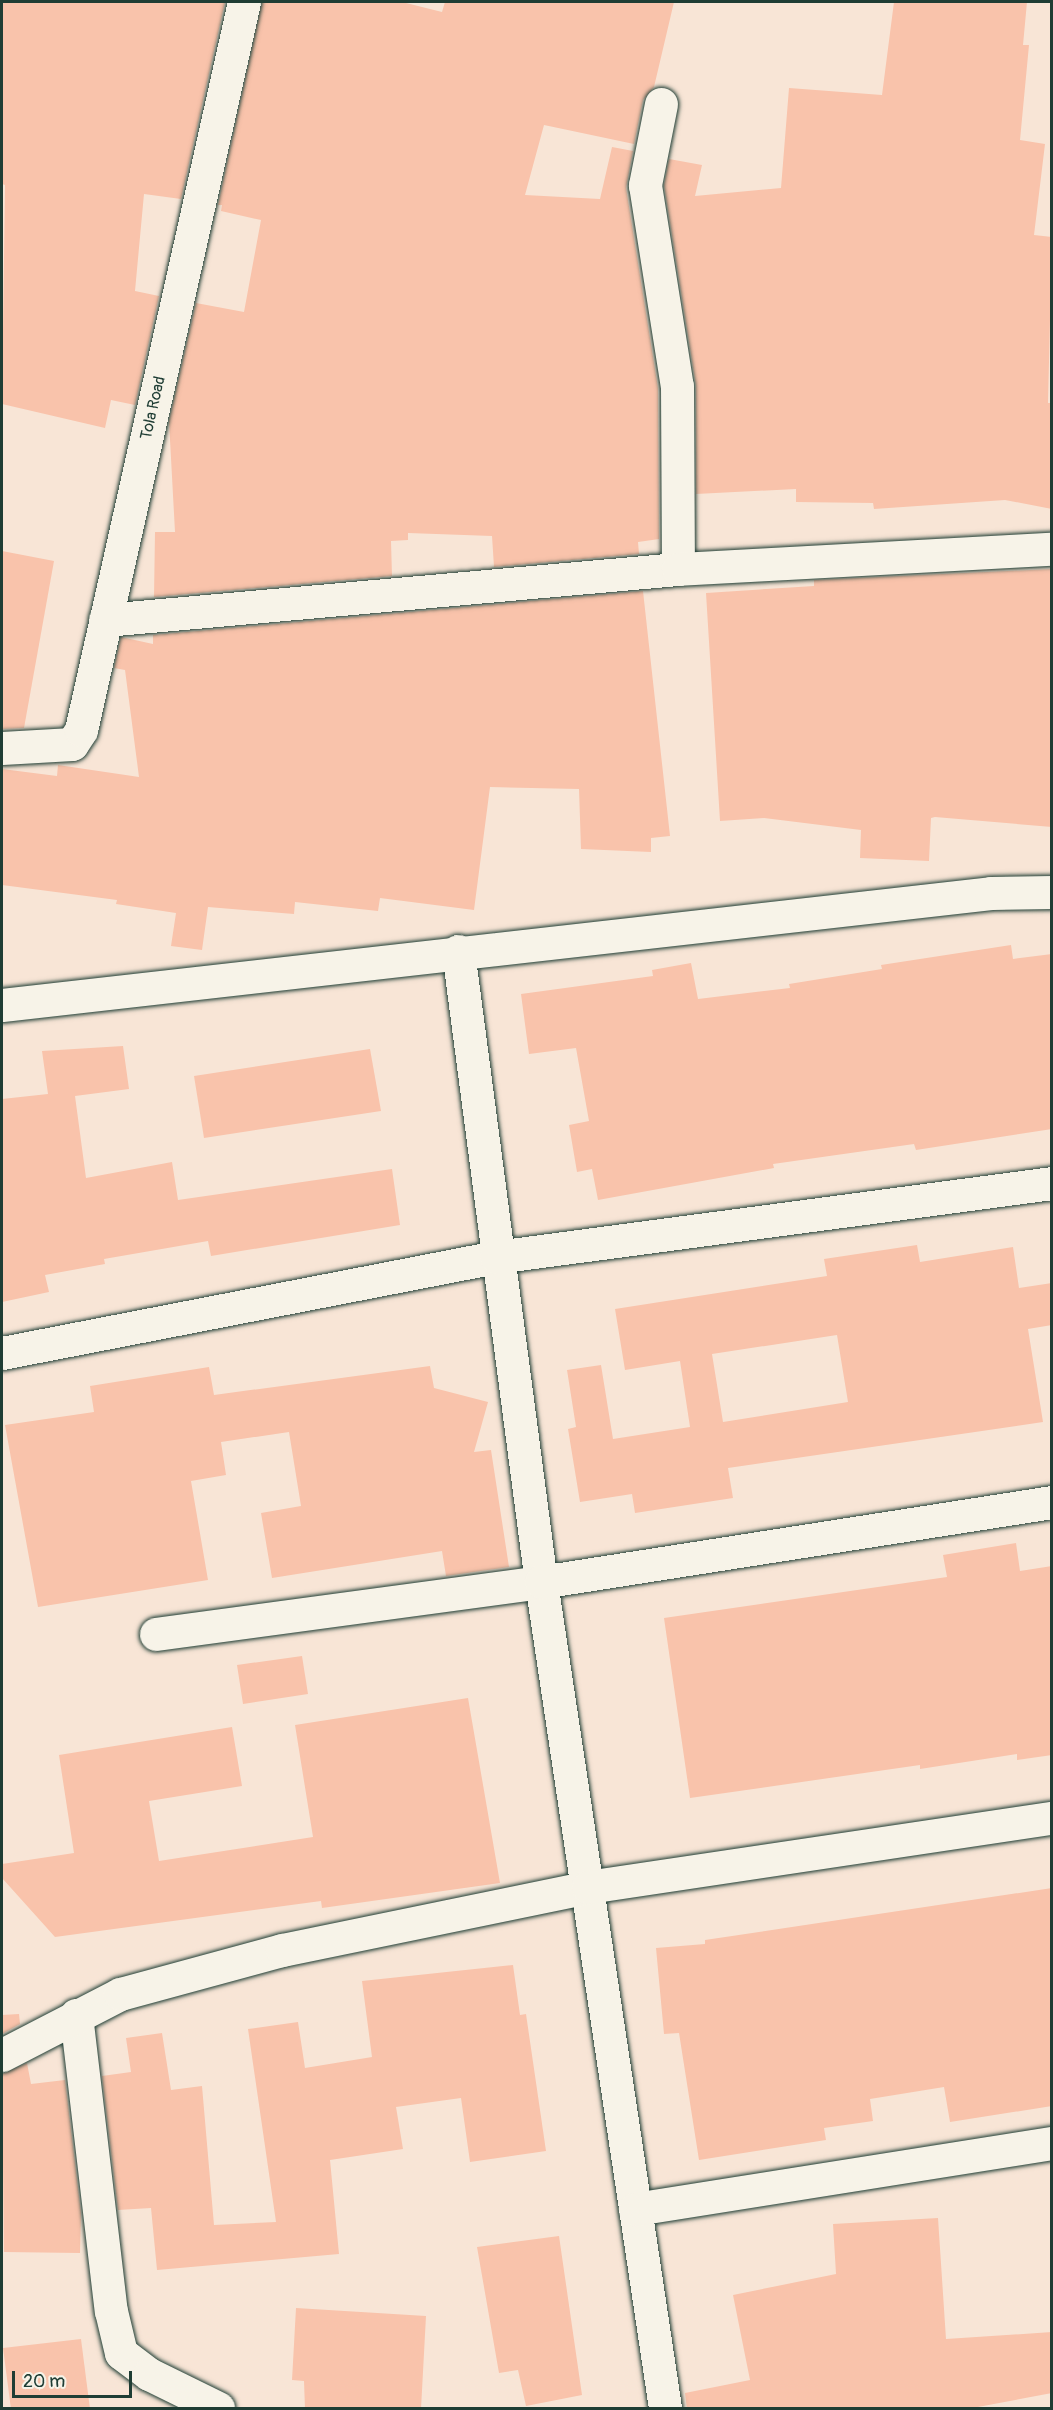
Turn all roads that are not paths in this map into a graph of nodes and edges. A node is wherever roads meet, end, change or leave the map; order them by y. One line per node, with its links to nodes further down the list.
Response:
1 (244, 2): 5 (street, Tola Road)
2 (661, 104): 4 (street)
3 (1052, 549): 4 (street)
4 (678, 569): 5 (street)
5 (105, 620): 6 (street, Tola Road)
6 (2, 748)
7 (1052, 892): 8 (street)
8 (458, 951): 9 (street); 11 (street)
9 (2, 1005)
10 (1052, 1183): 11 (street)
11 (496, 1257): 12 (street); 14 (street)
12 (2, 1353)
13 (1052, 1502): 14 (street)
14 (541, 1582): 15 (street); 17 (street)
15 (156, 1634)
16 (1052, 1818): 17 (street)
17 (588, 1887): 18 (street); 21 (street)
18 (76, 2015): 19 (street); 22 (street)
19 (2, 2055)
20 (1052, 2142): 21 (street)
21 (635, 2209): 23 (street)
22 (218, 2409)
23 (665, 2409)

